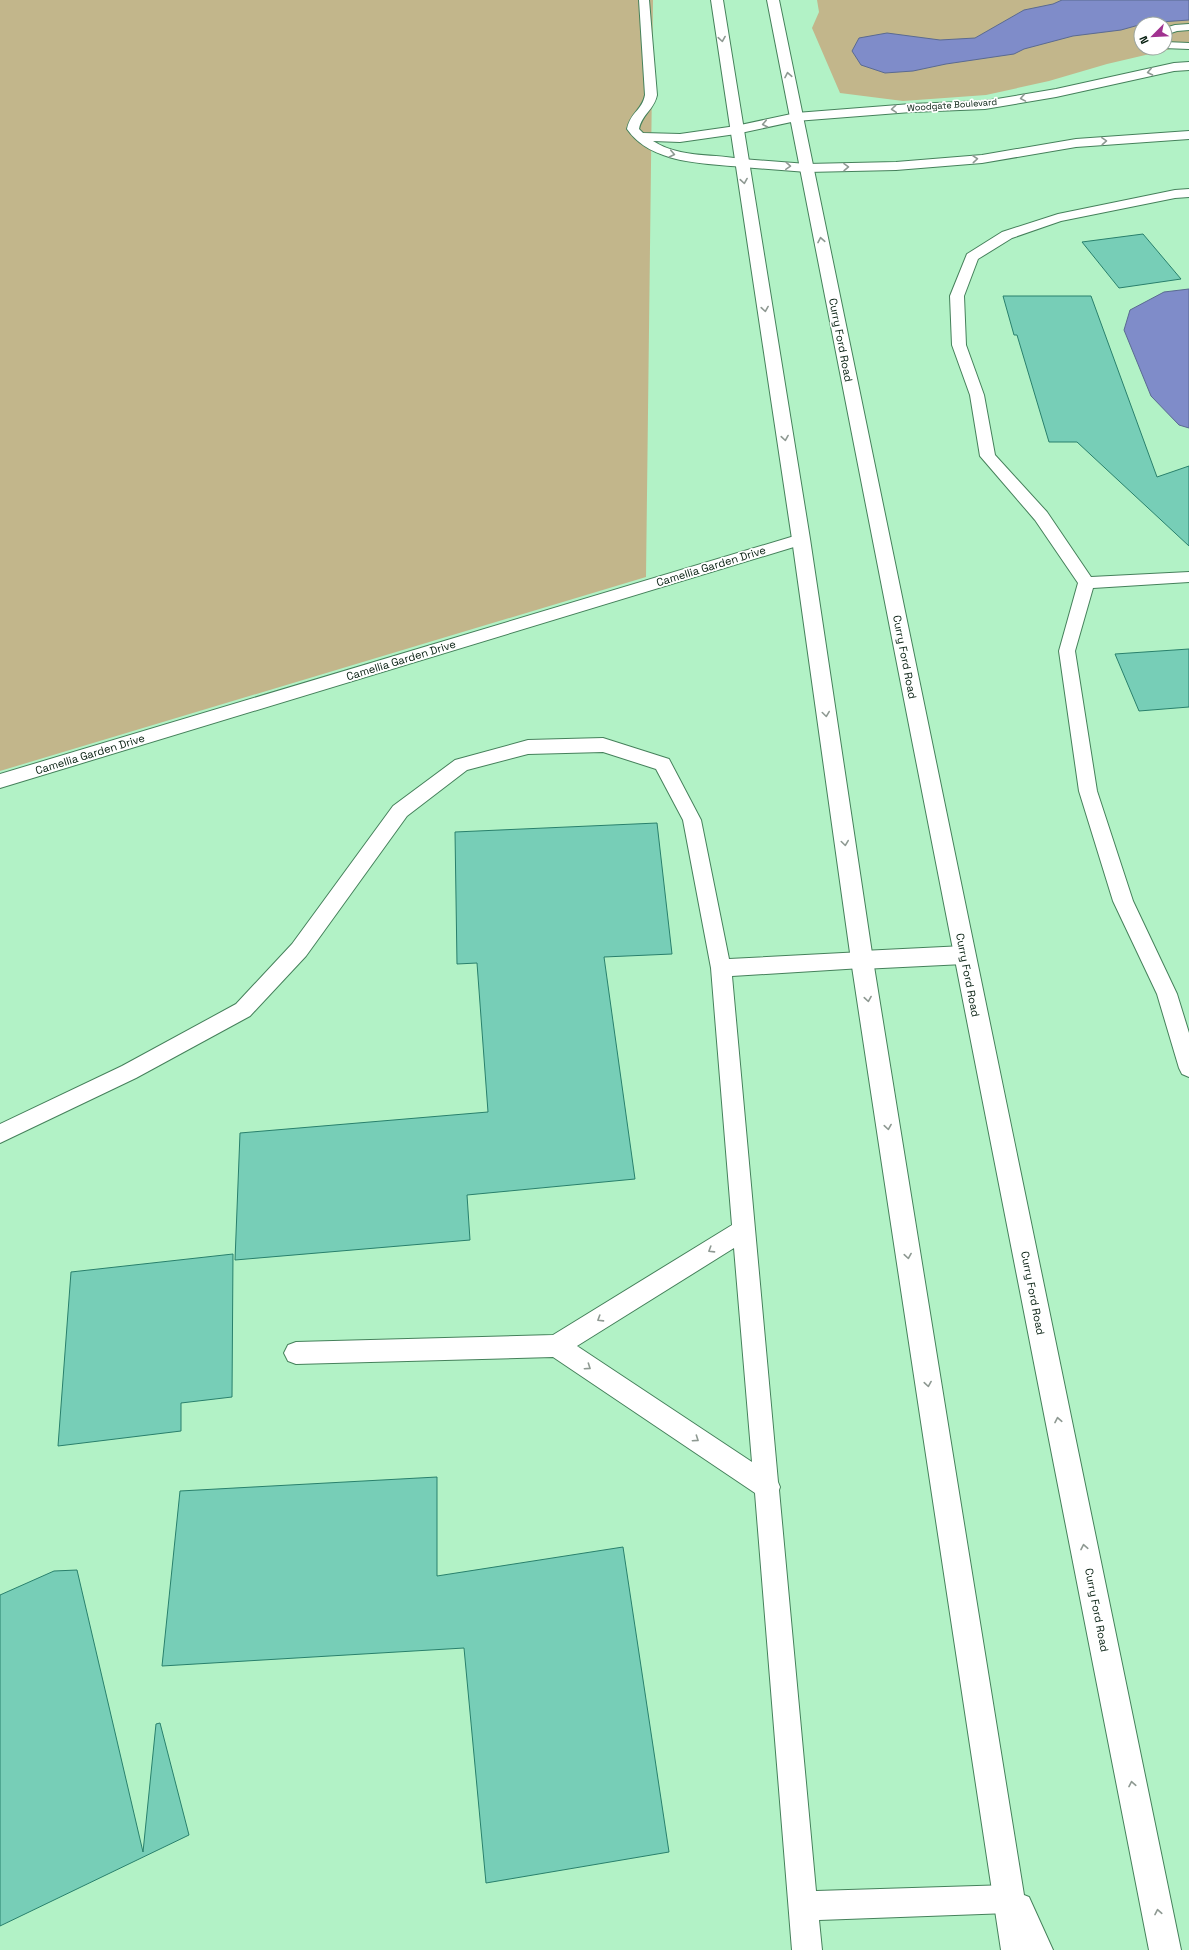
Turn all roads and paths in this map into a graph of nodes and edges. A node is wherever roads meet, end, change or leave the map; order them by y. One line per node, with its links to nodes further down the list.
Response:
1 (644, 0): 12 (lane)
2 (717, 0): 10 (main road, one-way to 10)
3 (772, 0): 9 (main road, Curry Ford Road, one-way to 3)
4 (1189, 27): 5 (lane)
5 (1173, 29)
6 (1173, 45): 7 (lane)
7 (1189, 46)
8 (1189, 66): 9 (main road, Woodgate Boulevard, one-way to 9)
9 (796, 118): 10 (main road, Woodgate Boulevard, one-way to 10); 14 (main road, Curry Ford Road)
10 (736, 130): 12 (lane); 13 (main road)
11 (1189, 135): 14 (main road, one-way to 11)
12 (638, 136): 13 (lane, one-way to 13)
13 (742, 163): 14 (main road, one-way to 14); 16 (main road, one-way to 16)
14 (807, 168): 20 (main road, Curry Ford Road, one-way to 14)
15 (1189, 193): 18 (lane)
16 (801, 539): 19 (lane, Camellia Garden Drive); 21 (main road, one-way to 21)
17 (1189, 577): 18 (lane)
18 (1086, 583): 23 (lane)
19 (0, 781)
20 (964, 955): 21 (main road); 34 (main road, Curry Ford Road, one-way to 20)
21 (862, 960): 22 (lane); 29 (main road, one-way to 29)
22 (721, 968): 24 (lane); 25 (lane)
23 (1189, 1068)
24 (0, 1134)
25 (744, 1230): 26 (lane, one-way to 26); 28 (lane)
26 (556, 1346): 27 (lane); 28 (lane, one-way to 28)
27 (296, 1353)
28 (768, 1487): 30 (lane)
29 (1008, 1892): 30 (lane); 32 (main road); 33 (main road)
30 (804, 1906): 31 (lane)
31 (807, 1950)
32 (1017, 1950)
33 (1037, 1950)
34 (1165, 1950)

